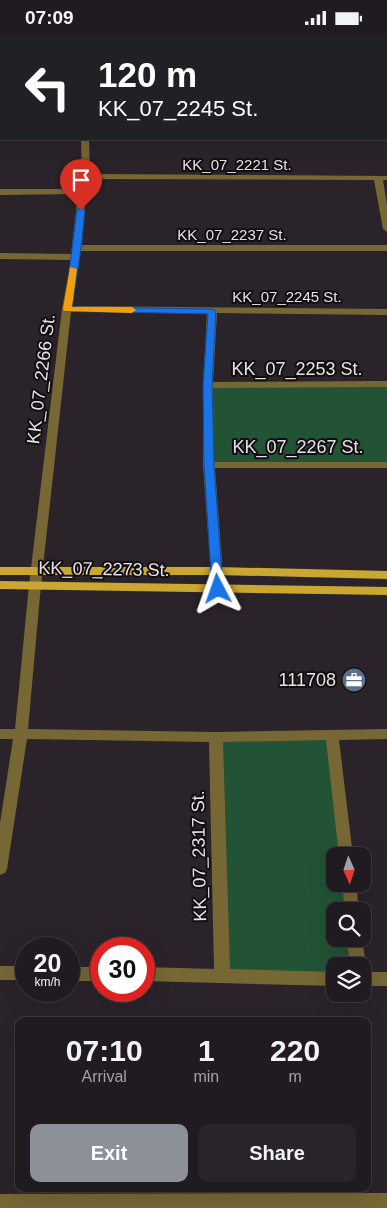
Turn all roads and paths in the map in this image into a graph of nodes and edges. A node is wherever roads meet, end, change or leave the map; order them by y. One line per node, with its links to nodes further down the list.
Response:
1 (85, 140): 2 (street, KK_07_2266 St.)
2 (86, 176): 3 (street, KK_07_2221 St.); 4 (street, KK_07_2266 St.)
3 (382, 178): 6 (street)
4 (82, 191): 5 (street); 8 (street, KK_07_2266 St.)
5 (0, 192)
6 (387, 229)
7 (387, 248): 8 (street, KK_07_2237 St.)
8 (76, 252): 9 (street, KK_07_2237 St.); 10 (street, KK_07_2266 St.)
9 (0, 256)
10 (67, 309): 11 (street, KK_07_2245 St.); 18 (street, KK_07_2266 St.)
11 (212, 311): 12 (street, KK_07_2245 St.); 14 (street)
12 (387, 312)
13 (387, 384): 14 (street, KK_07_2253 St.)
14 (208, 385): 15 (street)
15 (209, 465): 16 (street, KK_07_2267 St.); 19 (street)
16 (387, 465)
17 (0, 571): 18 (main road, KK_07_2273 St.)
18 (36, 571): 19 (main road, KK_07_2273 St.); 22 (street, KK_07_2266 St.)
19 (217, 571): 20 (main road, KK_07_2273 St.); 23 (street)
20 (387, 575)
21 (0, 585): 22 (main road, KK_07_2273 St.)
22 (35, 585): 23 (main road, KK_07_2273 St.); 26 (street, KK_07_2266 St.)
23 (218, 589): 24 (main road, KK_07_2273 St.)
24 (387, 591)
25 (0, 734): 26 (street)
26 (21, 734): 29 (street); 31 (street, KK_07_2266 St.)
27 (332, 734): 28 (street); 29 (street); 30 (street)
28 (387, 734)
29 (216, 737): 35 (street, KK_07_2317 St.)
30 (345, 847)
31 (0, 869)
32 (0, 973): 33 (street)
33 (15, 973)
34 (155, 974): 35 (street)
35 (222, 975): 36 (street)
36 (326, 979)
37 (371, 979): 38 (street)
38 (387, 979)
39 (387, 1202): 40 (street)
40 (0, 1203)

